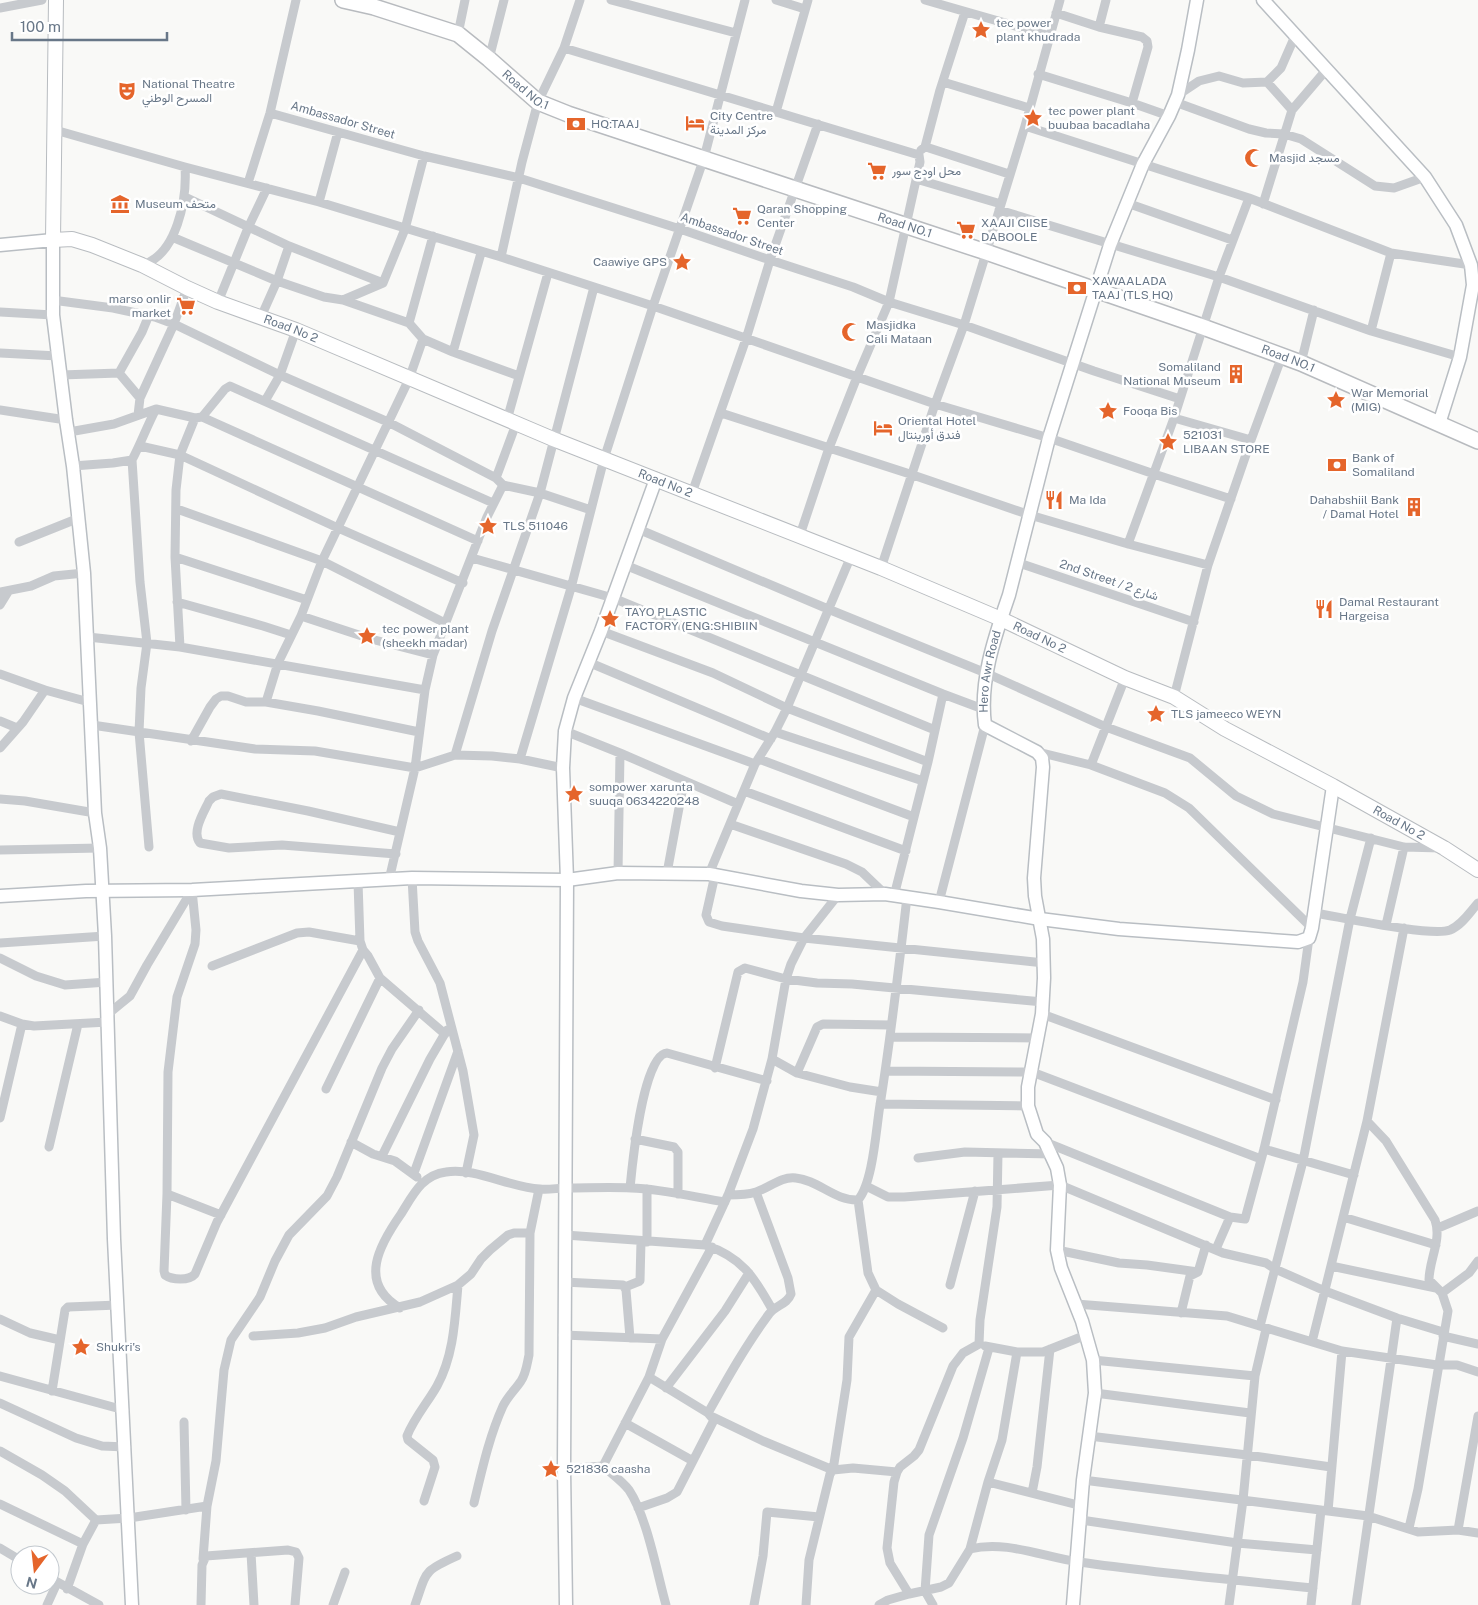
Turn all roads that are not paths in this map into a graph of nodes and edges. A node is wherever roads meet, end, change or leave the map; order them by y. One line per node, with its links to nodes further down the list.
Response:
1 (42, 0): 18 (street)
2 (56, 0): 43 (main road)
3 (296, 0): 39 (street)
4 (343, 0): 16 (highway, Road NO.1)
5 (465, 0): 22 (street)
6 (504, 0): 27 (street)
7 (580, 0): 26 (street)
8 (611, 0): 23 (street)
9 (745, 0): 23 (street)
10 (776, 0): 17 (street)
11 (925, 0): 19 (street)
12 (1060, 0): 20 (street)
13 (1106, 0): 21 (street)
14 (1197, 0): 33 (street, Hero Awr Road)
15 (1263, 0): 25 (street)
16 (375, 3): 22 (highway, Road NO.1)
17 (806, 4): 38 (street)
18 (0, 8)
19 (965, 12): 24 (street); 30 (street)
20 (1056, 13): 21 (street); 24 (street)
21 (1099, 27): 35 (street)
22 (458, 34): 27 (highway, Road NO.1)
23 (736, 34): 32 (street)
24 (1050, 36): 29 (street)
25 (1295, 36): 28 (street); 31 (street)
26 (564, 48): 32 (street); 34 (street)
27 (489, 59): 34 (highway, Road NO.1)
28 (1327, 68): 37 (street); 53 (street)
29 (1038, 74): 35 (street); 36 (street)
30 (943, 82): 36 (street); 46 (street)
31 (1267, 82): 33 (street); 37 (street)
32 (721, 96): 38 (street); 49 (street)
33 (1177, 99): 40 (street, Hero Awr Road); 45 (street)
34 (538, 102): 49 (highway, Road NO.1); 54 (street)
35 (1132, 103): 40 (street)
36 (1029, 108): 42 (street)
37 (1292, 110): 45 (street)
38 (776, 112): 41 (street)
39 (270, 113): 44 (street, Ambassador Street); 56 (street)
40 (1169, 116): 50 (street, Hero Awr Road)
41 (818, 124): 47 (street); 58 (street)
42 (1024, 126): 50 (street); 52 (street)
43 (55, 130): 51 (street); 71 (main road)
44 (338, 132): 48 (street, Ambassador Street); 61 (street)
45 (1284, 134): 53 (street); 63 (street)
46 (925, 147): 47 (street); 52 (street)
47 (919, 155): 55 (street)
48 (424, 156): 54 (street, Ambassador Street); 67 (street)
49 (704, 158): 58 (highway, Road NO.1); 68 (street)
50 (1143, 164): 60 (street); 62 (street, Hero Awr Road)
51 (185, 168): 56 (street); 59 (street)
52 (1009, 174): 64 (street)
53 (1425, 177): 83 (street)
54 (518, 178): 68 (street, Ambassador Street); 79 (street)
55 (916, 179): 64 (street); 65 (street)
56 (248, 183): 57 (street)
57 (267, 188): 61 (street); 66 (street)
58 (796, 190): 65 (highway, Road NO.1); 80 (street)
59 (185, 197): 66 (street); 70 (street)
60 (1249, 198): 63 (street); 72 (street)
61 (319, 202): 67 (street)
62 (1126, 203): 72 (street); 74 (street, Hero Awr Road)
63 (1263, 204): 78 (street)
64 (1000, 207): 74 (street); 77 (street)
65 (906, 226): 77 (highway, Road NO.1); 95 (street)
66 (248, 228): 75 (street); 81 (street)
67 (405, 229): 69 (street); 87 (street)
68 (680, 229): 80 (street, Ambassador Street); 96 (street)
69 (433, 236): 76 (street); 102 (street)
70 (172, 237): 81 (street); 82 (street)
71 (53, 240): 73 (street); 82 (main road, Road No 2); 92 (street)
72 (1232, 240): 85 (street)
73 (0, 245)
74 (1110, 245): 85 (street); 91 (street, Hero Awr Road)
75 (289, 246): 86 (street); 87 (street)
76 (481, 252): 79 (street); 110 (street)
77 (986, 252): 91 (highway, Road NO.1); 104 (street)
78 (1391, 253): 83 (street); 107 (street)
79 (501, 257): 84 (street)
80 (770, 260): 95 (street, Ambassador Street); 109 (street)
81 (233, 263): 86 (street); 94 (street)
82 (142, 265): 90 (main road, Road No 2)
83 (1471, 265): 88 (street)
84 (548, 273): 89 (street); 120 (street)
85 (1218, 278): 97 (street); 105 (street)
86 (277, 281): 93 (street); 101 (street)
87 (383, 283): 93 (street)
88 (1476, 286): 114 (street)
89 (594, 287): 96 (street); 138 (street)
90 (187, 288): 94 (main road, Road No 2); 103 (street)
91 (1096, 291): 105 (highway, Road NO.1); 116 (street, Hero Awr Road)
92 (52, 300): 99 (street); 100 (street)
93 (343, 300): 102 (street)
94 (218, 302): 101 (main road, Road No 2)
95 (889, 302): 104 (street, Ambassador Street); 121 (street)
96 (653, 306): 109 (street); 145 (street)
97 (1314, 310): 107 (street); 115 (street)
98 (0, 312): 99 (street)
99 (53, 315): 112 (street)
100 (149, 315): 103 (street); 117 (street)
101 (261, 317): 106 (main road, Road No 2)
102 (409, 323): 108 (street)
103 (174, 324): 119 (street); 123 (street)
104 (964, 325): 116 (street, Ambassador Street); 126 (street)
105 (1203, 327): 113 (highway, Road NO.1); 124 (street)
106 (296, 330): 119 (street); 122 (main road, Road No 2)
107 (1371, 331): 114 (street)
108 (423, 339): 110 (street); 122 (street)
109 (746, 339): 121 (street); 129 (street)
110 (453, 352): 120 (street)
111 (0, 353): 112 (street)
112 (58, 356): 118 (street)
113 (1282, 356): 115 (highway, Road NO.1); 139 (street)
114 (1460, 357): 135 (street)
115 (1301, 363): 135 (highway, Road NO.1)
116 (1072, 364): 124 (street, Ambassador Street); 137 (street, Hero Awr Road)
117 (119, 373): 118 (street); 123 (street)
118 (61, 375): 136 (street)
119 (280, 375): 125 (street); 133 (street)
120 (519, 376): 134 (street)
121 (856, 376): 126 (street); 142 (street)
122 (409, 378): 133 (street); 134 (main road, Road No 2)
123 (140, 398): 130 (street)
124 (1180, 399): 132 (street)
125 (265, 401): 131 (street); 143 (street)
126 (935, 404): 137 (street); 149 (street)
127 (156, 409): 130 (street); 131 (street); 141 (street)
128 (0, 410): 136 (street)
129 (721, 413): 142 (street); 154 (street)
130 (138, 415): 136 (street)
131 (199, 417): 144 (street); 152 (street)
132 (1174, 418): 139 (street); 148 (street)
133 (388, 422): 143 (street); 151 (street)
134 (512, 422): 138 (main road, Road No 2); 151 (street)
135 (1439, 424): 140 (highway, Road NO.1)
136 (67, 426): 147 (street)
137 (1049, 438): 148 (street); 159 (street, Hero Awr Road)
138 (553, 439): 145 (main road, Road No 2); 153 (street)
139 (1251, 440): 155 (street)
140 (1478, 441)
141 (140, 446): 144 (street); 146 (street)
142 (828, 448): 149 (street); 163 (street)
143 (374, 450): 152 (street); 156 (street)
144 (180, 455): 157 (street); 161 (street)
145 (604, 459): 150 (main road, Road No 2); 158 (street)
146 (132, 460): 147 (street); 193 (street)
147 (73, 466): 160 (street)
148 (1155, 474): 155 (street); 166 (street)
149 (913, 475): 159 (street); 174 (street)
150 (656, 479): 154 (main road, Road No 2); 162 (street)
151 (500, 481): 153 (street); 156 (street)
152 (359, 487): 161 (street); 165 (street)
153 (540, 493): 158 (street); 175 (street)
154 (692, 494): 163 (main road, Road No 2)
155 (1231, 499): 172 (street)
156 (493, 503): 165 (street)
157 (177, 509): 168 (street); 170 (street)
158 (591, 510): 178 (street)
159 (1030, 516): 166 (street); 171 (street, Hero Awr Road)
160 (79, 518): 164 (street); 176 (street)
161 (338, 528): 170 (street); 177 (street)
162 (638, 529): 173 (street); 184 (street)
163 (800, 535): 167 (main road, Road No 2)
164 (20, 542)
165 (478, 542): 169 (street)
166 (1128, 544): 172 (street)
167 (851, 556): 174 (main road, Road No 2); 184 (street)
168 (175, 557): 181 (street); 182 (street)
169 (472, 558): 175 (street); 177 (street)
170 (322, 561): 181 (street); 188 (street)
171 (1016, 562): 186 (street, Hero Awr Road); 187 (street, 2nd Street / شارع 2)
172 (1208, 565): 187 (street)
173 (625, 566): 180 (street); 192 (street)
174 (882, 568): 186 (main road, Road No 2)
175 (514, 571): 178 (street); 225 (street)
176 (84, 573): 179 (street); 191 (street)
177 (463, 583): 188 (street)
178 (571, 588): 180 (street); 226 (street)
179 (4, 592): 183 (street)
180 (613, 598): 189 (street); 200 (street)
181 (307, 600): 185 (street)
182 (177, 602): 190 (street); 194 (street)
183 (0, 604)
184 (828, 609): 192 (street); 198 (street)
185 (302, 616): 190 (street); 195 (street)
186 (1001, 619): 198 (street, Hero Awr Road); 201 (main road, Road No 2)
187 (1194, 622): 205 (street)
188 (445, 623): 195 (street)
189 (601, 631): 196 (street); 209 (street)
190 (291, 635): 197 (street)
191 (88, 637): 193 (street); 207 (street)
192 (815, 642): 200 (street); 204 (street)
193 (148, 643): 194 (street); 218 (street)
194 (180, 646): 197 (street)
195 (434, 655): 203 (street)
196 (588, 662): 206 (street); 220 (street)
197 (278, 663): 203 (street); 208 (street)
198 (986, 673): 210 (street, Hero Awr Road); 214 (street)
199 (0, 674): 202 (street)
200 (801, 674): 209 (street); 216 (street)
201 (1125, 678): 205 (main road, Road No 2); 214 (street)
202 (45, 690): 207 (street); 215 (street)
203 (425, 690): 219 (street)
204 (943, 694): 210 (street); 216 (street)
205 (1174, 697): 234 (main road, Road No 2)
206 (574, 698): 217 (street); 227 (street)
207 (89, 702): 212 (street)
208 (266, 702): 219 (street); 221 (street)
209 (787, 708): 220 (street); 228 (street)
210 (983, 709): 213 (street, Hero Awr Road)
211 (0, 720): 215 (street)
212 (92, 725): 218 (street); 238 (street)
213 (985, 725): 223 (street, Hero Awr Road); 265 (street)
214 (1106, 727): 229 (street); 241 (street)
215 (17, 728): 222 (street)
216 (935, 730): 228 (street)
217 (565, 731): 224 (street); 231 (street)
218 (139, 732): 221 (street); 244 (street)
219 (419, 732): 230 (street)
220 (773, 736): 227 (street); 233 (street)
221 (191, 741): 230 (street)
222 (0, 748)
223 (1037, 752): 229 (street); 268 (street)
224 (620, 753): 232 (street); 252 (street)
225 (455, 755): 226 (street); 230 (street)
226 (520, 760): 231 (street)
227 (757, 762): 235 (street); 239 (street)
228 (928, 762): 233 (street)
229 (1091, 765): 272 (street)
230 (416, 768): 242 (street)
231 (563, 768): 257 (street)
232 (684, 781): 237 (street); 253 (street)
233 (923, 782): 239 (street)
234 (1333, 786): 241 (street); 247 (main road, Road No 2)
235 (744, 791): 237 (street); 249 (street)
236 (0, 799): 238 (street)
237 (738, 804): 240 (street)
238 (95, 812): 246 (street)
239 (914, 817): 249 (street)
240 (730, 824): 254 (street); 262 (street)
241 (1327, 826): 243 (street); 267 (street)
242 (400, 832): 250 (street); 250 (street)
243 (1371, 838): 245 (street); 269 (street)
244 (149, 847)
245 (1404, 847): 247 (street); 270 (street)
246 (100, 848): 248 (street); 260 (street)
247 (1444, 848): 251 (main road, Road No 2)
248 (0, 850)
249 (906, 851): 262 (street)
250 (396, 854): 256 (street)
251 (1478, 870)
252 (618, 873): 253 (street); 257 (street)
253 (667, 873): 254 (street)
254 (712, 874): 261 (street); 274 (street)
255 (412, 878): 256 (street); 257 (street); 291 (street)
256 (389, 880): 258 (street)
257 (567, 880): 327 (street)
258 (358, 882): 259 (street); 276 (street)
259 (192, 890): 260 (street); 288 (street); 334 (street)
260 (103, 891): 263 (street); 273 (street)
261 (838, 895): 262 (street); 274 (street)
262 (890, 895): 264 (street)
263 (0, 896)
264 (907, 897): 265 (street); 277 (street)
265 (939, 902): 268 (street)
266 (1478, 902): 271 (street)
267 (1315, 914): 269 (street); 272 (street)
268 (1040, 919): 272 (street); 279 (street)
269 (1350, 919): 270 (street); 320 (street)
270 (1386, 925): 271 (street)
271 (1404, 928): 309 (street)
272 (1311, 933): 305 (street)
273 (105, 936): 275 (street); 283 (street)
274 (804, 938): 277 (street); 282 (street)
275 (0, 943)
276 (361, 945): 280 (street); 281 (street); 339 (street)
277 (901, 949): 279 (street); 284 (street)
278 (0, 958): 283 (street)
279 (1044, 963): 285 (street)
280 (212, 966)
281 (380, 978): 286 (street); 303 (street)
282 (786, 979): 284 (street); 297 (street); 298 (street)
283 (107, 982): 288 (street)
284 (896, 988): 285 (street); 292 (street)
285 (1042, 1008): 295 (street); 305 (street)
286 (419, 1010): 293 (street); 311 (street)
287 (0, 1016): 289 (street)
288 (108, 1018): 290 (street); 364 (street)
289 (22, 1024): 290 (street); 308 (street)
290 (78, 1024): 313 (street)
291 (451, 1024): 293 (street); 296 (street)
292 (891, 1025): 294 (street); 301 (street)
293 (445, 1034): 317 (street)
294 (890, 1037): 295 (street); 299 (street)
295 (1038, 1038): 300 (street)
296 (458, 1051): 321 (street); 322 (street)
297 (772, 1059): 301 (street); 302 (street)
298 (715, 1068): 302 (street); 310 (street)
299 (886, 1071): 300 (street); 304 (street)
300 (1032, 1072): 307 (street); 319 (street)
301 (797, 1073): 304 (street)
302 (767, 1081): 336 (street)
303 (326, 1089)
304 (882, 1092): 306 (street)
305 (1276, 1100): 314 (street)
306 (880, 1104): 307 (street); 325 (street)
307 (1028, 1106): 312 (street)
308 (0, 1118)
309 (1367, 1121): 323 (street); 342 (street)
310 (635, 1139): 328 (street); 335 (street)
311 (350, 1142): 317 (street); 420 (street)
312 (1045, 1142): 316 (street); 340 (street)
313 (49, 1148)
314 (1264, 1149): 319 (street); 320 (street)
315 (998, 1153): 316 (street); 318 (street); 331 (street)
316 (1052, 1154): 326 (street)
317 (382, 1156): 322 (street)
318 (918, 1158)
319 (1262, 1159): 340 (street)
320 (1303, 1161): 323 (street); 353 (street)
321 (466, 1172): 324 (street); 329 (street)
322 (414, 1173): 324 (street)
323 (1354, 1175): 341 (street)
324 (422, 1182): 365 (street)
325 (866, 1186): 332 (street); 337 (street)
326 (1060, 1186): 331 (street); 346 (street); 350 (street)
327 (566, 1188): 328 (street); 329 (street); 344 (street)
328 (630, 1188): 330 (street)
329 (539, 1189): 343 (street)
330 (647, 1189): 335 (street); 345 (street)
331 (998, 1190): 332 (street); 380 (street)
332 (975, 1191): 358 (street)
333 (756, 1192): 336 (street); 337 (street); 366 (street)
334 (167, 1194): 339 (street); 339 (street)
335 (678, 1194): 336 (street)
336 (727, 1198): 348 (street)
337 (858, 1200): 360 (street)
338 (1478, 1211): 342 (street)
339 (221, 1215)
340 (1230, 1217): 349 (street)
341 (1343, 1217): 347 (street); 352 (street)
342 (1438, 1228): 347 (street)
343 (530, 1233): 357 (street); 418 (street)
344 (565, 1235): 345 (street); 356 (street)
345 (644, 1241): 348 (street); 359 (street)
346 (1206, 1245): 349 (street); 354 (street)
347 (1436, 1245): 362 (street)
348 (708, 1246): 355 (street); 377 (street)
349 (1216, 1249): 353 (street)
350 (1057, 1250): 354 (street); 363 (street)
351 (1478, 1260): 362 (street)
352 (1331, 1266): 361 (street); 362 (street)
353 (1275, 1269): 361 (street); 371 (street)
354 (1198, 1272): 367 (street)
355 (749, 1273): 366 (street); 393 (street)
356 (564, 1282): 359 (street); 373 (street)
357 (458, 1285): 365 (street); 417 (street)
358 (950, 1285)
359 (625, 1287): 376 (street)
360 (876, 1290): 370 (street); 411 (street)
361 (1325, 1291): 368 (street); 379 (street)
362 (1439, 1291): 372 (street)
363 (1076, 1304): 367 (street); 374 (street)
364 (118, 1305): 378 (street); 397 (street)
365 (400, 1308): 375 (street)
366 (772, 1309): 399 (street)
367 (1181, 1313): 371 (street)
368 (1397, 1318): 372 (street); 386 (street)
369 (0, 1319): 378 (street)
370 (943, 1328)
371 (1263, 1328): 379 (street); 391 (street)
372 (1443, 1334): 381 (street); 388 (street)
373 (564, 1335): 376 (street); 410 (street)
374 (1086, 1335): 383 (street); 387 (street)
375 (253, 1336)
376 (630, 1338): 377 (street)
377 (662, 1339): 392 (street)
378 (60, 1340): 394 (street)
379 (1312, 1342): 385 (street)
380 (979, 1344): 382 (street); 412 (street)
381 (1478, 1344)
382 (989, 1348): 384 (street); 446 (street)
383 (1050, 1349): 384 (street); 415 (street)
384 (1017, 1352): 414 (street)
385 (1342, 1352): 386 (street); 409 (street)
386 (1390, 1358): 388 (street); 426 (street)
387 (1094, 1360): 391 (street); 395 (street)
388 (1438, 1365): 389 (street); 430 (street)
389 (1478, 1372)
390 (0, 1376): 394 (street)
391 (1255, 1376): 398 (street)
392 (649, 1377): 393 (street); 402 (street)
393 (666, 1388): 399 (street)
394 (52, 1391): 397 (street)
395 (1095, 1393): 398 (street); 403 (street)
396 (0, 1403): 404 (street)
397 (124, 1410): 404 (street)
398 (1250, 1413): 406 (street)
399 (710, 1415): 407 (street); 411 (street)
400 (1478, 1416): 431 (street)
401 (184, 1422): 423 (street)
402 (625, 1423): 407 (street); 408 (street)
403 (1089, 1436): 406 (street); 413 (street)
404 (126, 1447): 427 (street)
405 (0, 1451): 428 (street)
406 (1247, 1455): 409 (street); 416 (street)
407 (693, 1461): 422 (street)
408 (603, 1466): 410 (street); 422 (street)
409 (1331, 1467): 424 (street)
410 (564, 1469): 455 (street)
411 (833, 1470): 412 (street); 425 (street)
412 (897, 1472): 447 (street)
413 (1083, 1480): 416 (street); 421 (street)
414 (988, 1482): 415 (street); 435 (street)
415 (1032, 1494): 421 (street)
416 (1243, 1500): 424 (street); 433 (street)
417 (424, 1501)
418 (474, 1503)
419 (0, 1504): 434 (street)
420 (207, 1506): 423 (street); 439 (street)
421 (1082, 1506): 429 (street)
422 (638, 1508): 456 (street)
423 (186, 1510): 427 (street)
424 (1324, 1510): 426 (street); 436 (street)
425 (819, 1516): 457 (street); 458 (street)
426 (1368, 1516): 430 (street); 464 (street)
427 (129, 1518): 428 (street); 449 (street)
428 (96, 1520): 434 (street)
429 (1081, 1520): 433 (street); 440 (street)
430 (1408, 1528): 431 (street)
431 (1458, 1530): 432 (street)
432 (1478, 1533)
433 (1237, 1543): 436 (street); 442 (street)
434 (83, 1544): 444 (street)
435 (970, 1549): 440 (street); 446 (street)
436 (1317, 1550): 445 (street)
437 (251, 1553): 439 (street); 451 (street); 452 (street)
438 (457, 1556): 454 (street)
439 (203, 1559): 450 (street)
440 (1077, 1562): 442 (street); 461 (street)
441 (345, 1572): 453 (street)
442 (1232, 1580): 445 (street); 462 (street)
443 (60, 1584): 444 (street)
444 (67, 1588): 448 (street)
445 (1314, 1588): 463 (street)
446 (924, 1591): 447 (street); 460 (street)
447 (909, 1594): 459 (street)
448 (99, 1605)
449 (132, 1605)
450 (201, 1605)
451 (254, 1605)
452 (295, 1605)
453 (333, 1605)
454 (415, 1605)
455 (566, 1605)
456 (666, 1605)
457 (754, 1605)
458 (806, 1605)
459 (879, 1605)
460 (933, 1605)
461 (1073, 1605)
462 (1229, 1605)
463 (1311, 1605)
464 (1356, 1605)

